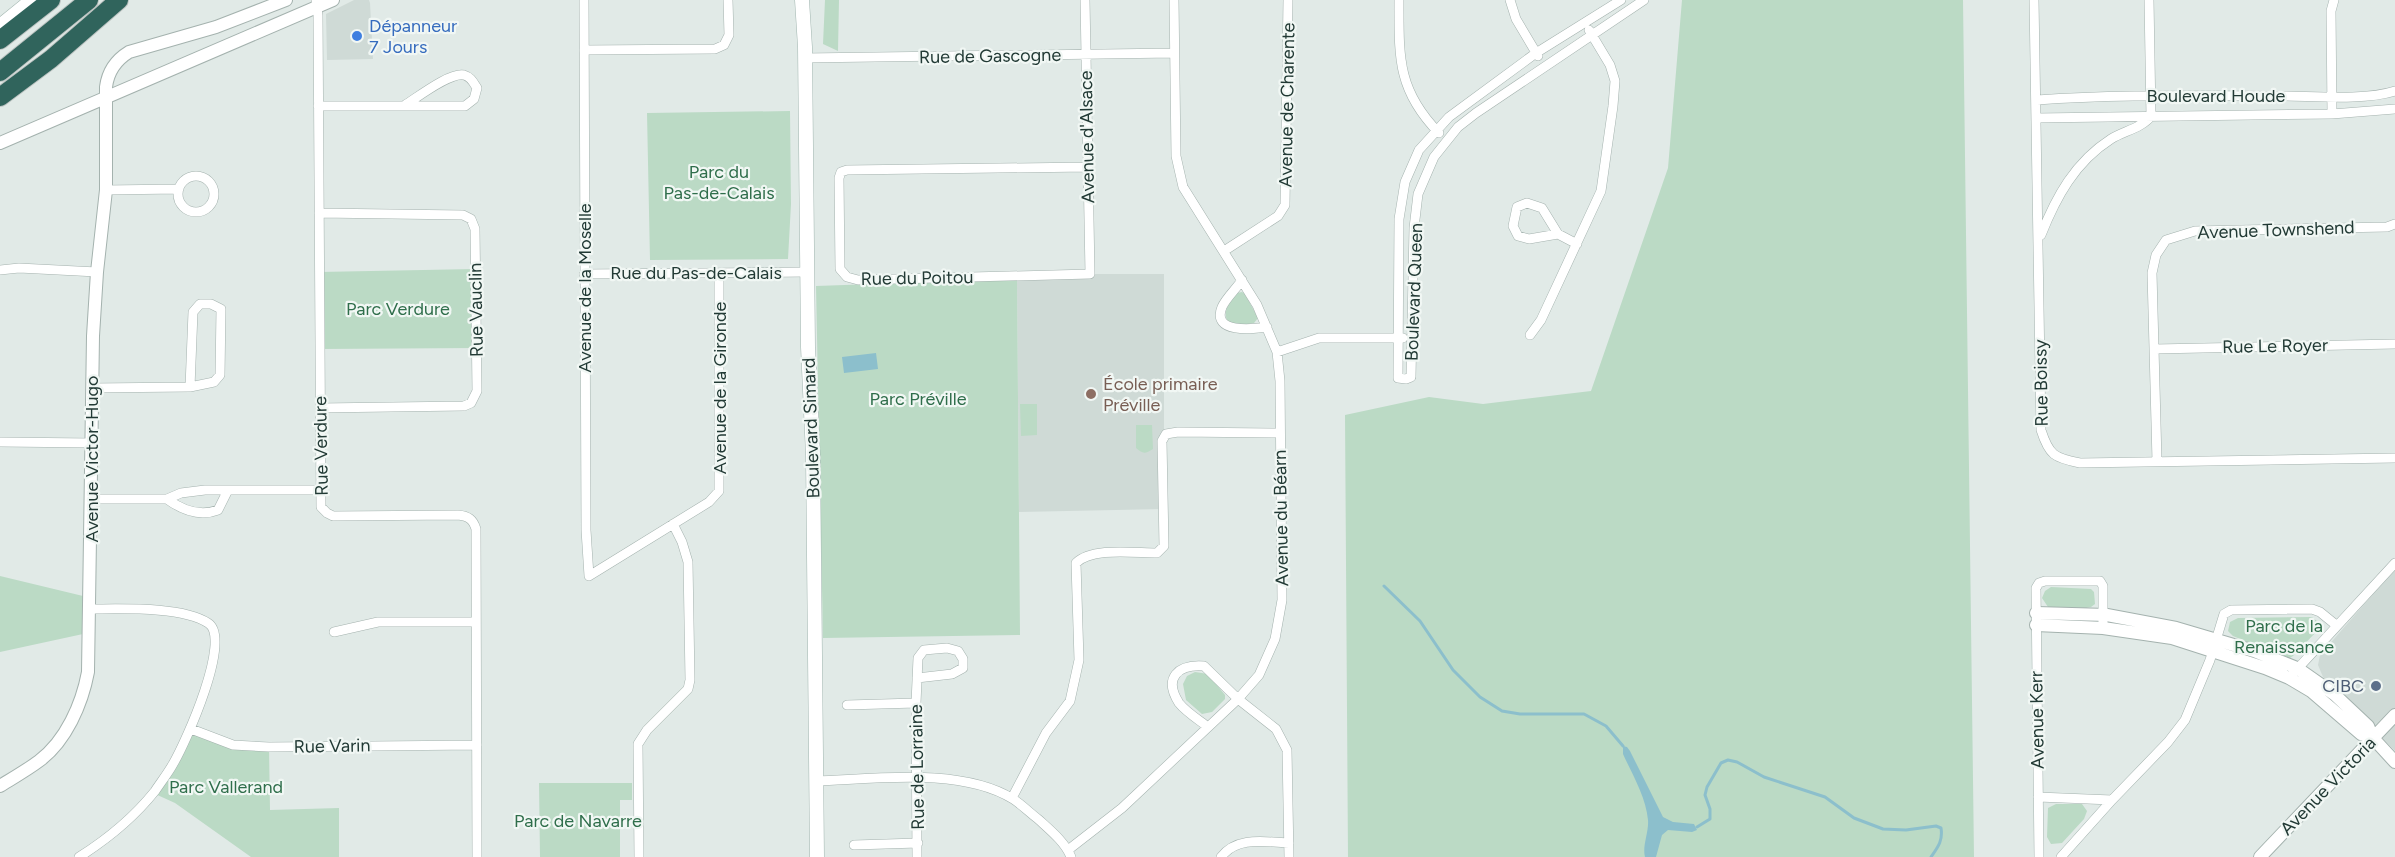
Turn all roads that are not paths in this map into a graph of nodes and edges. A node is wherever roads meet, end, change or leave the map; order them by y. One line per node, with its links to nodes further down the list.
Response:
1 (32, 0): 22 (main road)
2 (51, 0): 24 (highway)
3 (89, 0): 31 (highway)
4 (119, 0): 35 (highway)
5 (286, 0): 36 (street, Avenue Victor-Hugo)
6 (333, 0): 20 (street)
7 (584, 0): 25 (street, Avenue de la Moselle)
8 (728, 0): 25 (street)
9 (802, 0): 29 (main road, Boulevard Simard)
10 (1085, 0): 28 (street, Avenue d'Alsace)
11 (1174, 0): 27 (street, Avenue du Béarn)
12 (1288, 0): 55 (street, Avenue de Charente)
13 (1399, 0): 44 (street)
14 (1510, 0): 26 (street)
15 (1621, 0): 21 (street, Boulevard Queen)
16 (1644, 0): 23 (street, Boulevard Queen)
17 (2034, 0): 37 (street, Rue Boissy)
18 (2149, 0): 33 (street)
19 (2334, 0): 34 (street)
20 (317, 3): 36 (street); 39 (street, Rue Verdure)
21 (1584, 23): 23 (street); 26 (street, Boulevard Queen)
22 (0, 26)
23 (1591, 34): 30 (street, Boulevard Queen); 54 (street)
24 (0, 40)
25 (584, 50): 60 (street, Avenue de la Moselle)
26 (1536, 52): 30 (street); 44 (street, Boulevard Queen)
27 (1174, 53): 28 (street, Rue de Gascogne); 55 (street, Avenue du Béarn)
28 (1086, 54): 29 (street, Rue de Gascogne); 47 (street, Avenue d'Alsace)
29 (805, 58): 58 (main road, Boulevard Simard)
30 (1544, 65): 45 (street, Boulevard Queen)
31 (0, 72)
32 (2395, 91): 34 (street, Boulevard Houde)
33 (2151, 96): 34 (street, Boulevard Houde); 37 (street, Boulevard Houde); 42 (street)
34 (2332, 96): 41 (street)
35 (0, 97)
36 (107, 97): 46 (street); 49 (street, Avenue Victor-Hugo)
37 (2037, 100): 43 (street, Rue Boissy)
38 (405, 105): 38 (street); 39 (street)
39 (318, 106): 50 (street, Rue Verdure)
40 (2395, 109): 41 (street, Boulevard Houde)
41 (2332, 114): 42 (street, Boulevard Houde)
42 (2151, 116): 43 (street, Boulevard Houde); 53 (street, Boulevard Houde)
43 (2037, 118): 53 (street, Rue Boissy)
44 (1437, 130): 45 (street); 65 (street, Boulevard Queen)
45 (1447, 141): 66 (street, Boulevard Queen)
46 (0, 143)
47 (1088, 167): 61 (street, Avenue d'Alsace); 61 (street, Rue du Poitou)
48 (179, 189): 48 (street); 49 (street)
49 (106, 190): 57 (street, Avenue Victor-Hugo)
50 (319, 213): 72 (street, Rue Verdure); 72 (street, Rue Vauclin)
51 (2395, 224): 68 (street, Avenue Townshend)
52 (1558, 234): 52 (street); 54 (street)
53 (2039, 240): 77 (street, Rue Boissy)
54 (1577, 244): 64 (street)
55 (1224, 251): 62 (street, Avenue du Béarn)
56 (0, 270): 57 (street)
57 (97, 272): 71 (street, Avenue Victor-Hugo)
58 (807, 272): 59 (street, Rue du Pas-de-Calais); 106 (main road, Boulevard Simard)
59 (719, 273): 60 (street, Rue du Pas-de-Calais); 82 (street, Avenue de la Gironde)
60 (585, 274): 84 (street, Avenue de la Moselle)
61 (1090, 274)
62 (1242, 280): 63 (street, Avenue du Béarn); 63 (street)
63 (1267, 327): 69 (street, Avenue du Béarn)
64 (1530, 335)
65 (1397, 338): 66 (street); 66 (street, Boulevard Queen); 69 (street)
66 (1411, 338)
67 (2395, 344): 68 (street, Rue Le Royer)
68 (2155, 349): 77 (street, Avenue Townshend)
69 (1277, 352): 73 (street, Avenue du Béarn)
70 (190, 387): 70 (street); 71 (street)
71 (92, 388): 75 (street, Avenue Victor-Hugo)
72 (320, 408): 79 (street, Rue Verdure)
73 (1280, 433): 96 (street, Avenue du Béarn); 109 (street)
74 (0, 442): 75 (street)
75 (92, 443): 80 (street, Avenue Victor-Hugo)
76 (2395, 458): 77 (street, Rue Boissy)
77 (2157, 461)
78 (228, 490): 79 (street); 81 (street); 81 (street)
79 (320, 490): 88 (street, Rue Verdure)
80 (92, 499): 81 (street); 85 (street, Avenue Victor-Hugo)
81 (167, 499)
82 (673, 524): 84 (street, Avenue de la Gironde); 117 (street)
83 (2395, 563): 89 (street)
84 (589, 576)
85 (90, 609): 101 (street); 107 (street, Avenue Victor-Hugo)
86 (2103, 615): 87 (street); 87 (street, Avenue Kerr); 90 (street); 92 (street)
87 (2036, 619): 90 (street); 108 (street, Avenue Kerr)
88 (476, 622): 91 (street); 103 (street, Rue Verdure)
89 (2336, 625): 92 (street); 93 (street)
90 (2103, 628): 92 (street)
91 (334, 632)
92 (2214, 645): 93 (street); 95 (street); 110 (street)
93 (2297, 668): 95 (street); 102 (street)
94 (917, 678): 94 (street, Rue de Lorraine); 97 (street, Rue de Lorraine)
95 (2289, 678): 102 (street)
96 (1238, 699): 100 (street, Avenue du Béarn); 100 (street); 112 (street)
97 (916, 703): 98 (street); 105 (street, Rue de Lorraine)
98 (847, 705)
99 (2395, 715): 102 (street, Avenue Victoria)
100 (1208, 727): 114 (street, Avenue du Béarn)
101 (190, 729): 103 (street, Rue Varin); 115 (street)
102 (2373, 738): 104 (street); 124 (street, Avenue Victoria)
103 (477, 745): 116 (street, Rue Verdure)
104 (2395, 762)
105 (915, 778): 106 (street); 109 (street); 111 (street, Rue de Lorraine)
106 (816, 782): 118 (main road, Boulevard Simard)
107 (0, 786)
108 (2038, 797): 110 (street); 122 (street, Avenue Kerr)
109 (1012, 798): 114 (street)
110 (2112, 800): 123 (street)
111 (918, 843): 113 (street); 119 (street, Rue de Lorraine)
112 (1289, 843): 120 (street); 121 (street)
113 (855, 845)
114 (1070, 853)
115 (79, 857)
116 (477, 857)
117 (639, 857)
118 (817, 857)
119 (917, 857)
120 (1221, 857)
121 (1289, 857)
122 (2039, 857)
123 (2061, 857)
124 (2260, 857)

